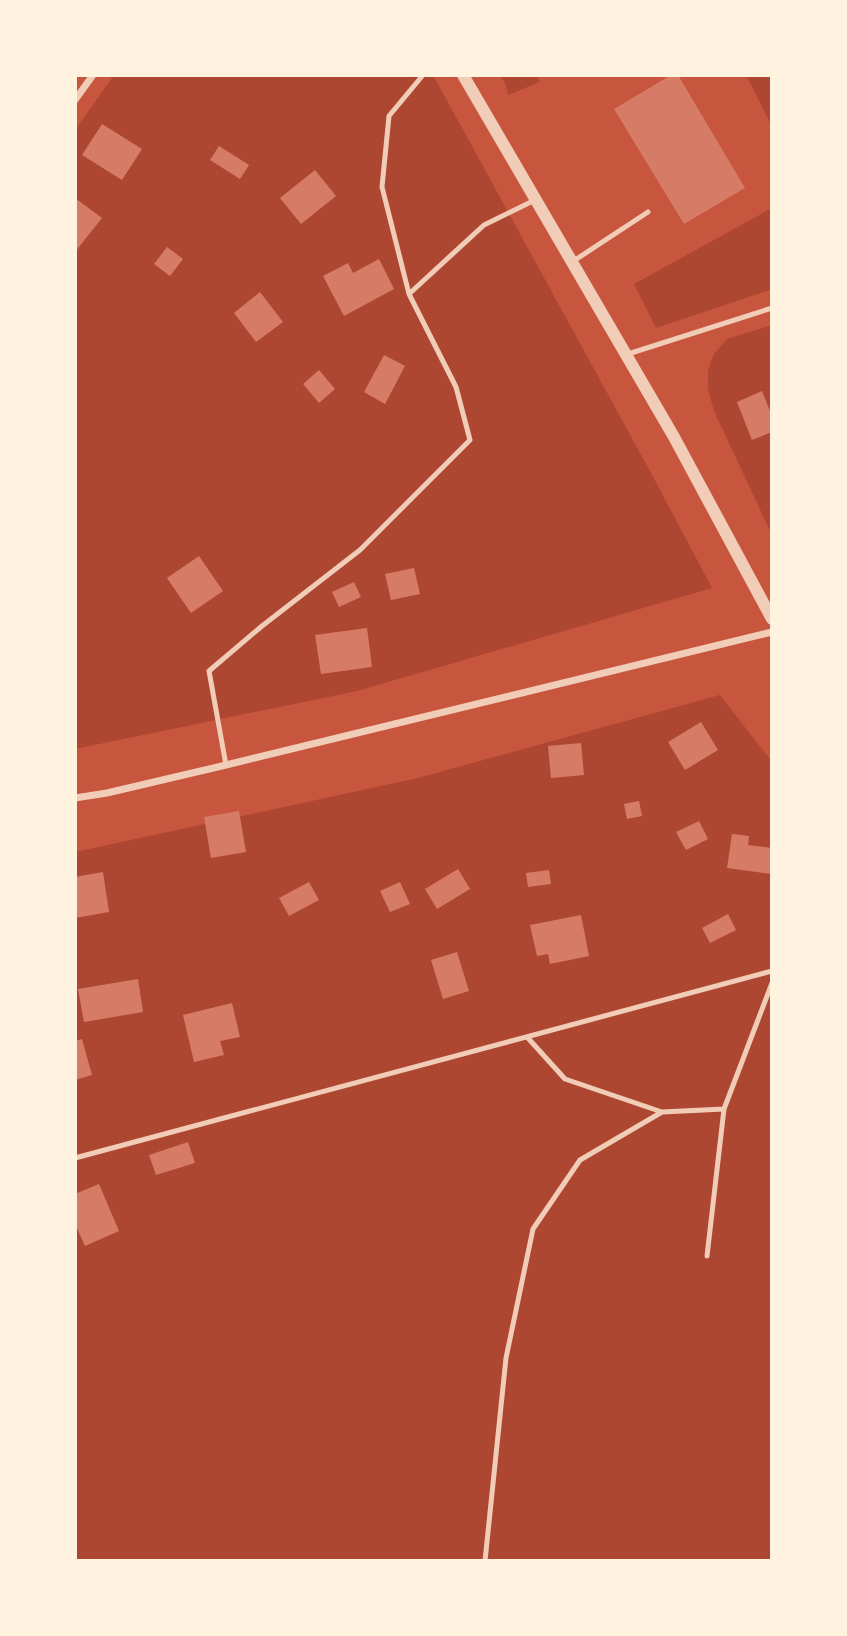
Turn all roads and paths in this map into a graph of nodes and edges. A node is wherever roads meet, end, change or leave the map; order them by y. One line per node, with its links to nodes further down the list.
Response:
1 (93, 75): 4 (street)
2 (423, 75): 8 (lane)
3 (463, 75): 5 (street)
4 (75, 100)
5 (535, 200): 7 (street); 8 (lane)
6 (648, 212): 7 (lane)
7 (572, 262): 10 (street)
8 (409, 294): 13 (lane)
9 (772, 308): 10 (lane)
10 (627, 355): 11 (street)
11 (772, 619)
12 (772, 632): 13 (street)
13 (226, 765): 14 (street)
14 (75, 798)
15 (772, 971): 17 (lane)
16 (772, 983): 18 (lane)
17 (527, 1037): 19 (lane); 20 (lane)
18 (724, 1109): 19 (lane); 21 (lane)
19 (662, 1112): 22 (lane)
20 (75, 1158)
21 (707, 1256)
22 (485, 1561)

